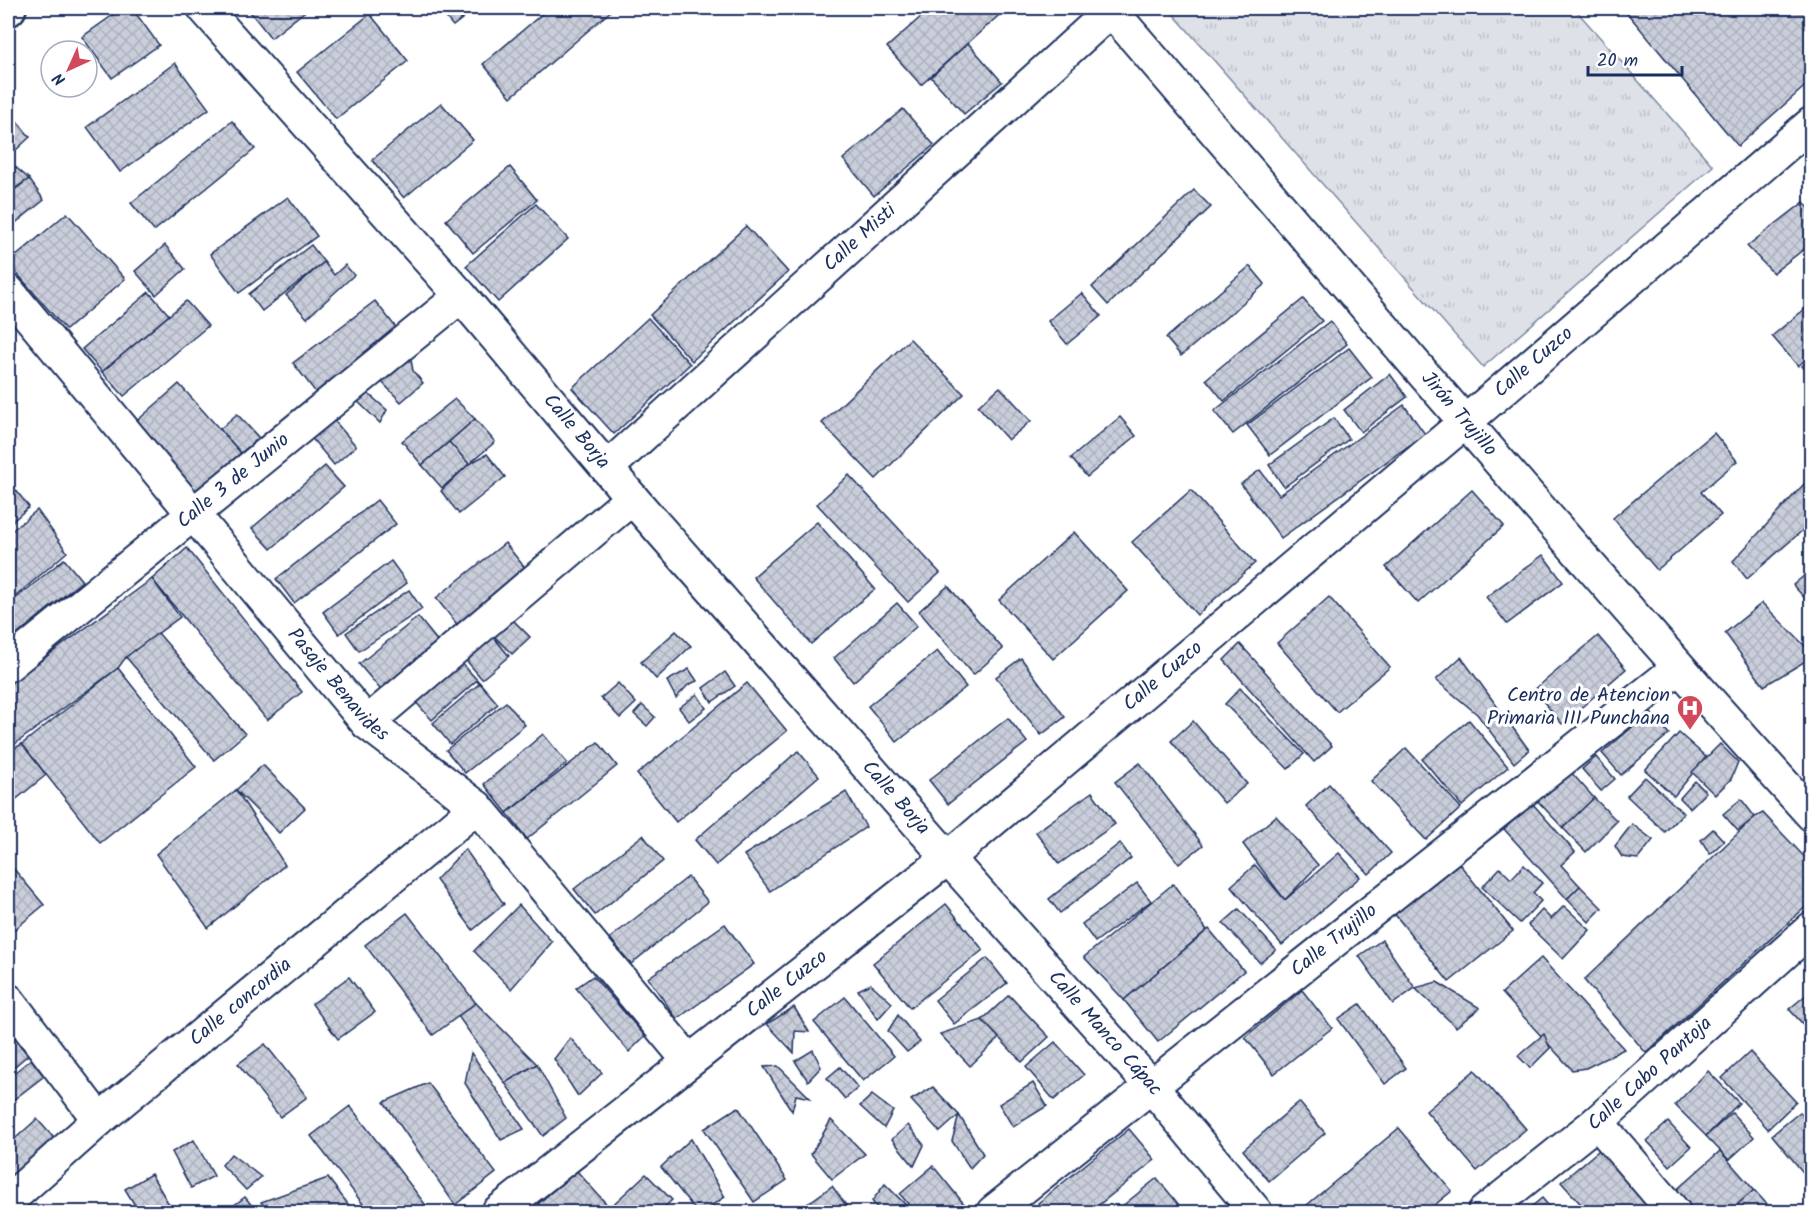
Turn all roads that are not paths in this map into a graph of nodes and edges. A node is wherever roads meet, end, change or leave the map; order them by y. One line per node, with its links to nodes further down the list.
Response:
1 (204, 8): 5 (street, Calle Borja)
2 (1112, 8): 6 (street, Jirón Trujillo); 7 (street, Calle Misti)
3 (1812, 123): 6 (street, Calle Cuzco)
4 (8, 291): 9 (street, Pasaje Benavides)
5 (461, 296): 7 (street, Calle Borja); 9 (street, Calle 3 de Junio)
6 (1464, 423): 11 (street, Jirón Trujillo); 15 (street, Calle Cuzco)
7 (607, 468): 8 (street, Calle Borja)
8 (632, 498): 12 (street); 15 (street, Calle Borja)
9 (193, 514): 10 (street, Calle 3 de Junio); 12 (street, Pasaje Benavides)
10 (8, 665)
11 (1678, 668): 14 (street, Jirón Trujillo); 19 (street, Calle Trujillo)
12 (367, 723): 13 (street, Pasaje Benavides)
13 (477, 807): 18 (street, Pasaje Benavides); 20 (street, Calle concordia)
14 (1812, 815)
15 (948, 858): 18 (street, Calle Cuzco); 19 (street, Calle Manco Cápac)
16 (1812, 928): 21 (street, Calle Cabo Pantoja)
17 (8, 1000): 20 (street)
18 (688, 1060): 23 (street, Calle Cuzco)
19 (1152, 1087): 24 (street, Calle Trujillo); 25 (street, Calle Manco Cápac)
20 (99, 1120): 22 (street, Calle concordia)
21 (1597, 1122): 26 (street, Calle Cabo Pantoja); 27 (street)
22 (8, 1201)
23 (502, 1211)
24 (993, 1212)
25 (1256, 1212)
26 (1484, 1212)
27 (1674, 1212)

